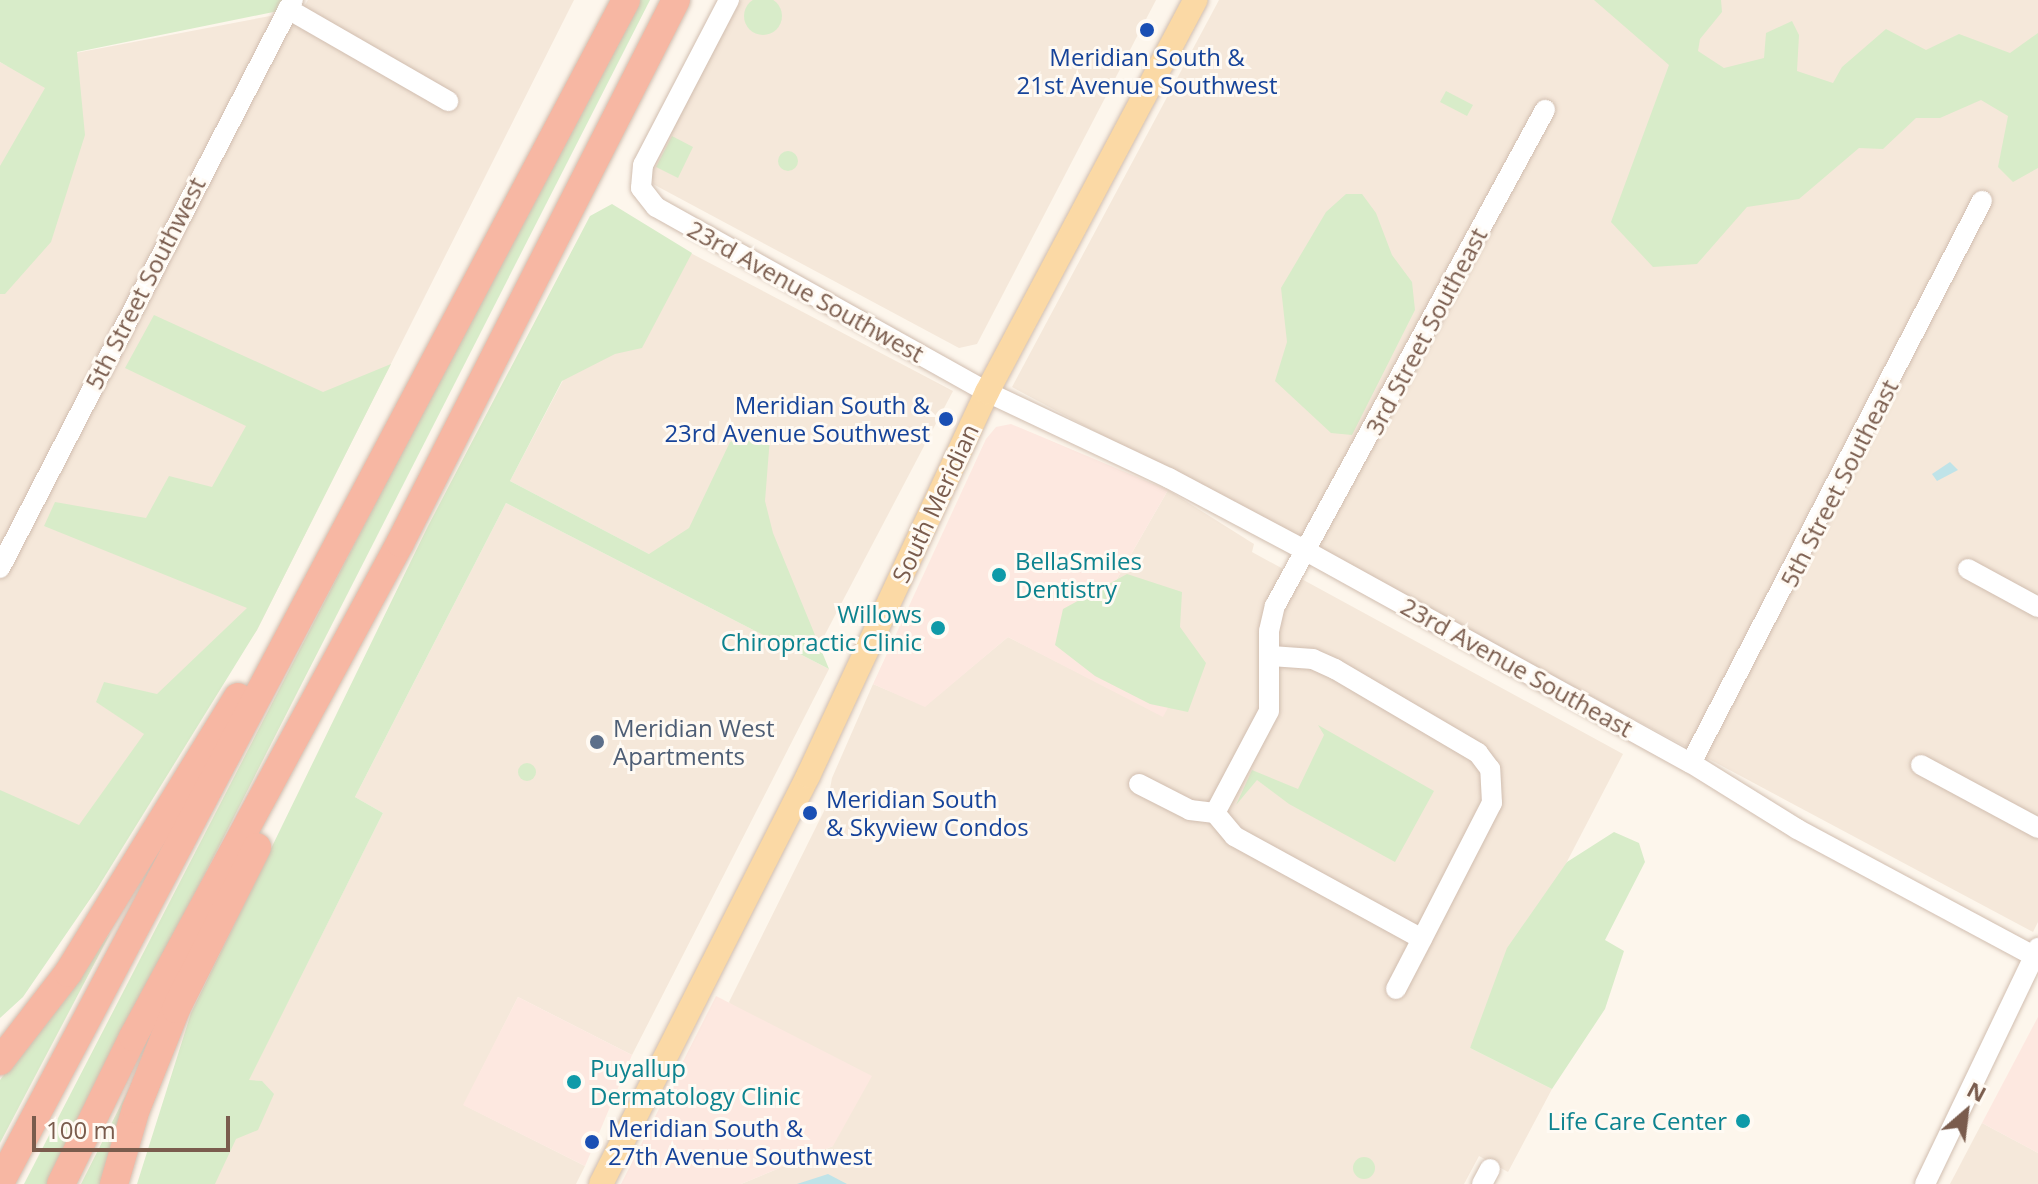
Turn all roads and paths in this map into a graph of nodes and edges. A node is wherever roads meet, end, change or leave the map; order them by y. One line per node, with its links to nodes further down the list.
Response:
1 (626, 0): 10 (highway)
2 (676, 0): 11 (highway)
3 (729, 0): 9 (street, 23rd Avenue Southwest)
4 (1195, 0): 9 (main road, South Meridian)
5 (290, 4): 6 (street); 13 (street, 5th Street Southwest)
6 (448, 101)
7 (1545, 110): 12 (street, 3rd Street Southeast)
8 (1982, 201): 17 (street, 5th Street Southeast)
9 (987, 392): 12 (street, 23rd Avenue Southeast); 29 (main road, South Meridian)
10 (352, 520): 25 (highway); 26 (highway)
11 (400, 543): 27 (highway); 28 (highway)
12 (1308, 552): 16 (street, 3rd Street Southeast); 17 (street, 23rd Avenue Southeast)
13 (0, 568)
14 (1968, 569): 15 (street)
15 (2038, 607)
16 (1271, 656): 20 (street, 3rd Street Southeast); 22 (street)
17 (1691, 763): 23 (street, 23rd Avenue Southeast)
18 (1921, 765): 21 (street)
19 (1139, 784): 20 (street)
20 (1215, 813): 22 (street)
21 (2038, 828)
22 (1422, 939): 24 (street)
23 (2037, 954): 30 (street)
24 (1396, 989)
25 (0, 1061)
26 (0, 1183)
27 (61, 1184)
28 (114, 1184)
29 (601, 1184)
30 (1925, 1184)

